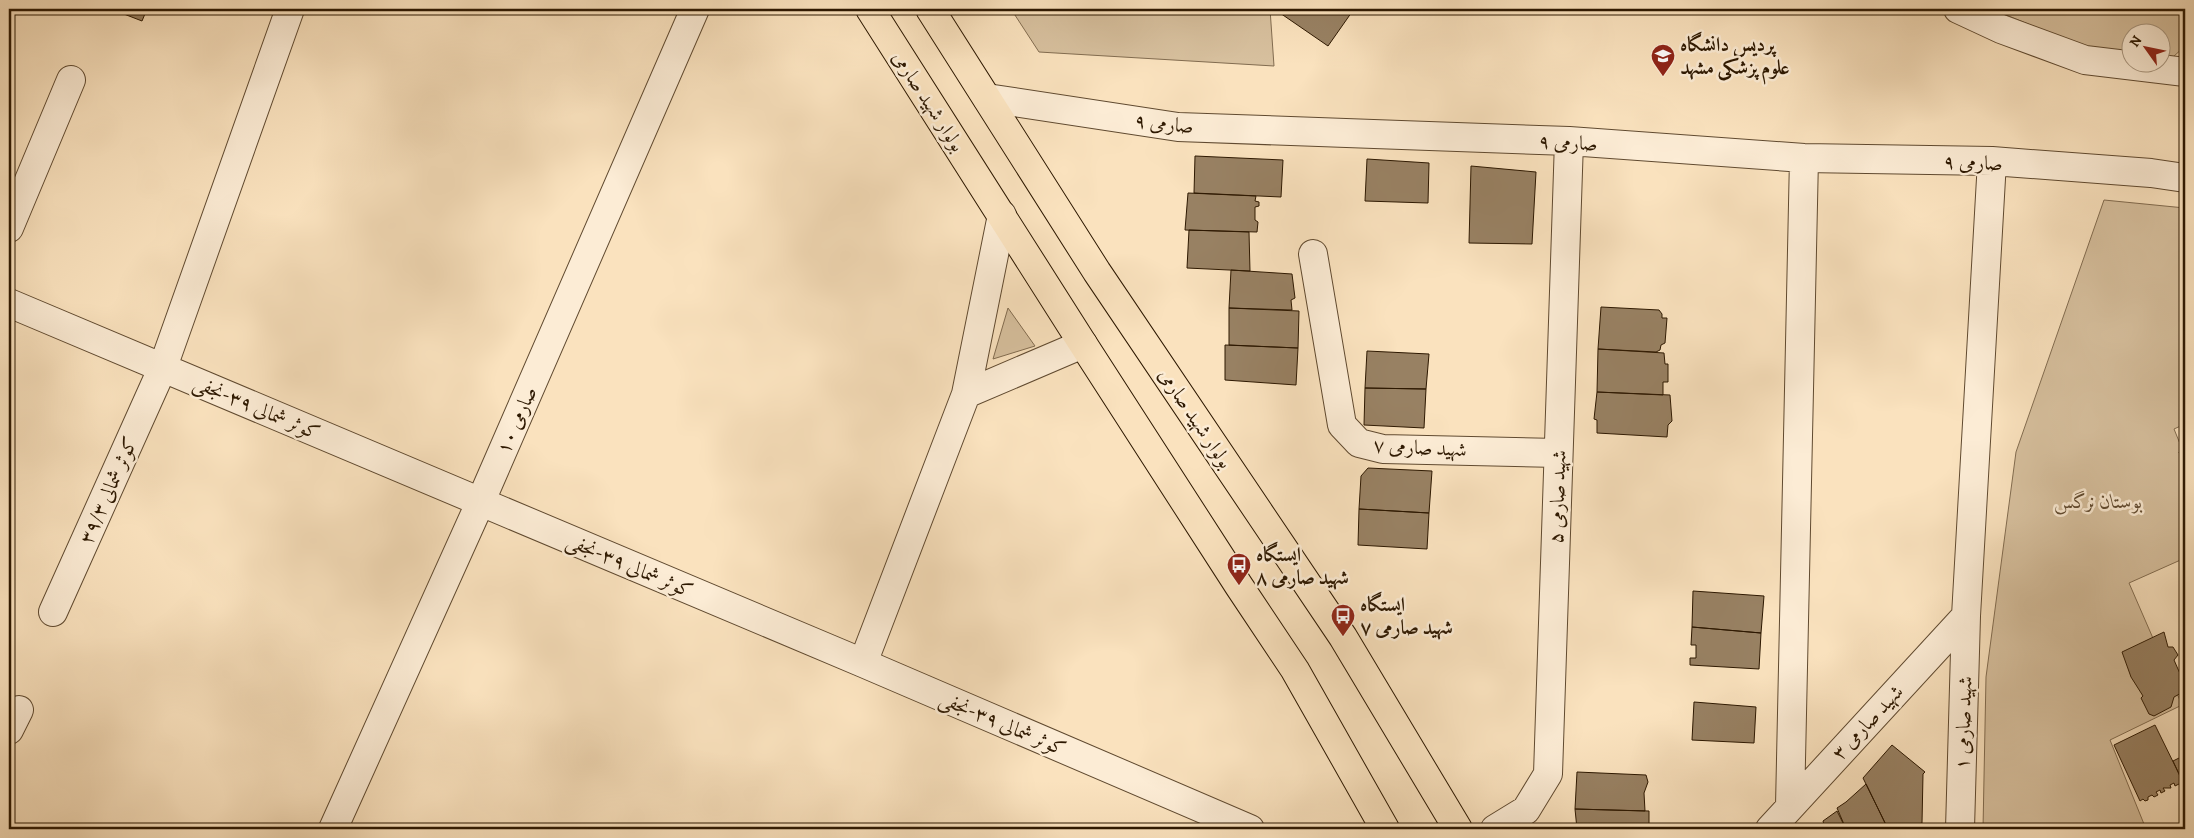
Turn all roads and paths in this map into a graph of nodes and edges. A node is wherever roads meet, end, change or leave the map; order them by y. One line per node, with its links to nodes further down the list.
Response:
1 (290, 9): 18 (street, کوثر شمالی ۳۹/۳)
2 (695, 9): 21 (street, صارمی ۱۰)
3 (870, 9): 13 (main road, بولوار شهید صارمی)
4 (930, 9): 8 (main road, بولوار شهید صارمی)
5 (1958, 9): 6 (street)
6 (2185, 72)
7 (70, 80): 14 (street)
8 (987, 98): 9 (street, صارمی ۹); 29 (main road, بولوار شهید صارمی)
9 (1569, 141): 10 (street, صارمی ۹); 20 (street, شهید صارمی ۵)
10 (1804, 158): 11 (street, صارمی ۹); 25 (street)
11 (1992, 161): 12 (street, صارمی ۹); 23 (street, شهید صارمی ۱)
12 (2185, 178)
13 (1002, 215): 17 (main road, بولوار شهید صارمی); 19 (street)
14 (9, 228)
15 (1313, 254): 20 (street, شهید صارمی ۷)
16 (9, 303): 18 (street, کوثر شمالی ۳۹-نجفی)
17 (1083, 344): 19 (street); 28 (main road, بولوار شهید صارمی)
18 (163, 367): 21 (street, کوثر شمالی ۳۹-نجفی); 22 (street, کوثر شمالی ۳۹/۳)
19 (966, 394): 24 (street)
20 (1558, 453): 30 (street, شهید صارمی ۵)
21 (480, 502): 24 (street, کوثر شمالی ۳۹-نجفی); 26 (street, صارمی ۱۰)
22 (53, 612)
23 (1966, 616): 25 (street, شهید صارمی ۳); 32 (street, شهید صارمی ۱)
24 (863, 663): 27 (street, کوثر شمالی ۳۹-نجفی)
25 (1790, 806): 31 (street, شهید صارمی ۳)
26 (333, 829)
27 (1250, 829)
28 (1384, 829)
29 (1458, 829)
30 (1495, 829)
31 (1770, 829)
32 (1960, 829)

